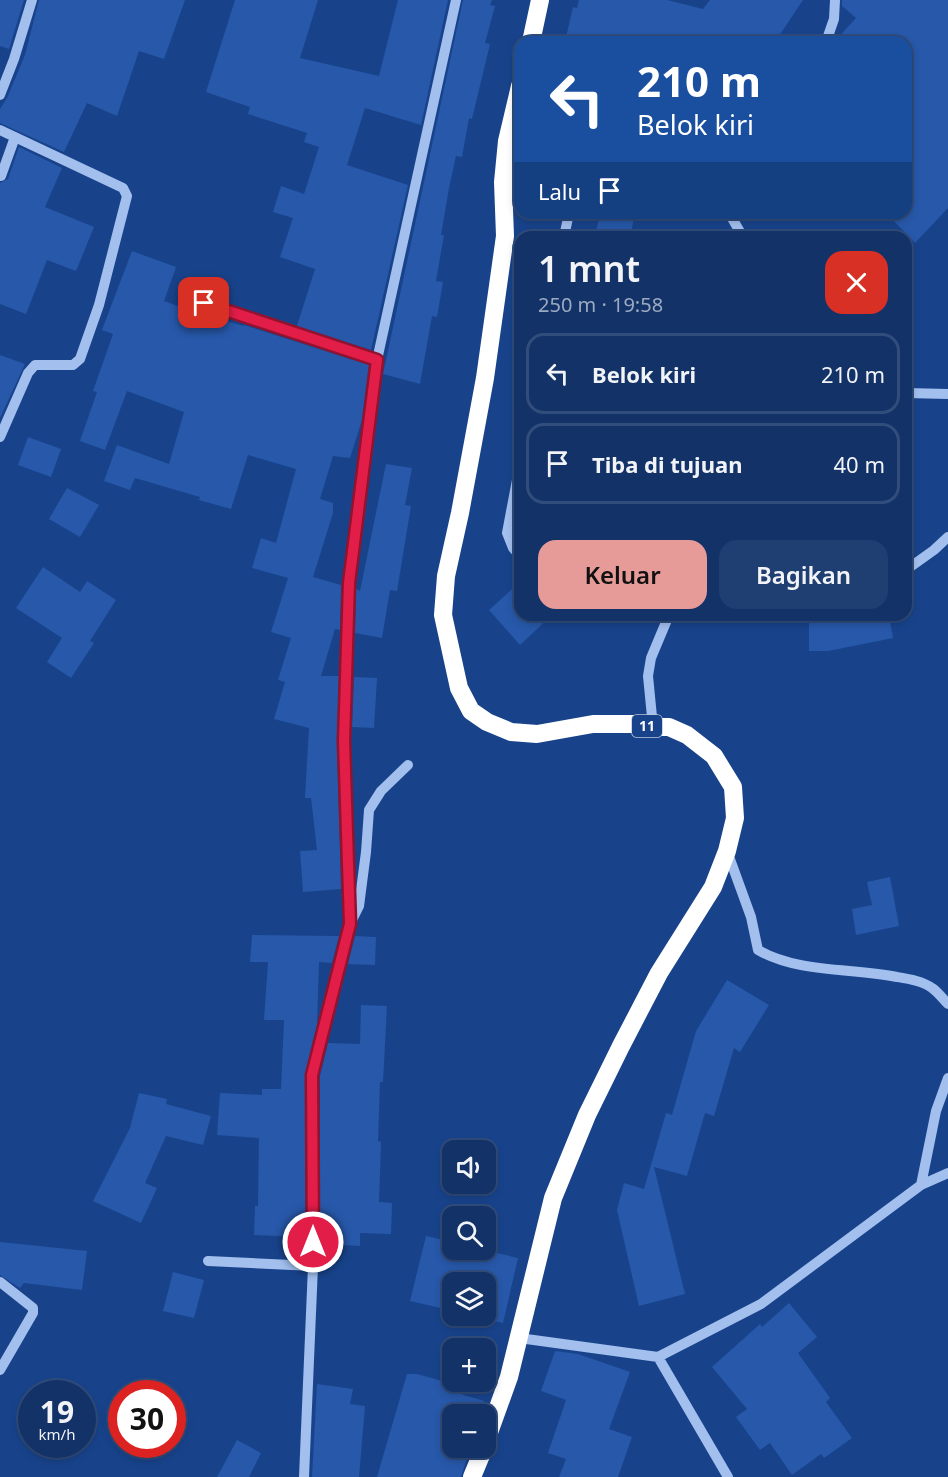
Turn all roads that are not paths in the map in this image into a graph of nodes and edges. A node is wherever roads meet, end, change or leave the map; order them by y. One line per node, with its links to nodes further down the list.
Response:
1 (32, 0): 7 (street)
2 (456, 0): 14 (street)
3 (540, 0): 5 (highway)
4 (835, 0): 6 (street)
5 (532, 36)
6 (828, 36)
7 (0, 95)
8 (514, 111): 12 (highway, 11)
9 (0, 130): 10 (street)
10 (15, 136): 11 (street); 17 (street)
11 (1, 176)
12 (512, 183): 23 (highway, 11)
13 (204, 303): 14 (street)
14 (377, 360): 26 (street)
15 (912, 393): 16 (street)
16 (948, 394)
17 (0, 437)
18 (514, 496): 20 (street)
19 (948, 537): 21 (street)
20 (514, 549)
21 (912, 566)
22 (666, 621): 23 (street)
23 (653, 727): 25 (highway, 11)
24 (408, 765): 26 (street)
25 (727, 851): 27 (street); 34 (highway, 11)
26 (350, 924): 32 (street)
27 (948, 1005)
28 (948, 1078): 30 (street)
29 (948, 1173): 30 (street)
30 (921, 1185): 35 (street)
31 (208, 1261): 32 (street)
32 (313, 1266): 39 (street)
33 (0, 1282): 36 (street)
34 (519, 1338): 35 (street); 37 (highway, 11)
35 (658, 1356): 41 (street)
36 (0, 1370)
37 (496, 1413)
38 (480, 1458): 40 (highway)
39 (304, 1477)
40 (472, 1477)
41 (728, 1477)

